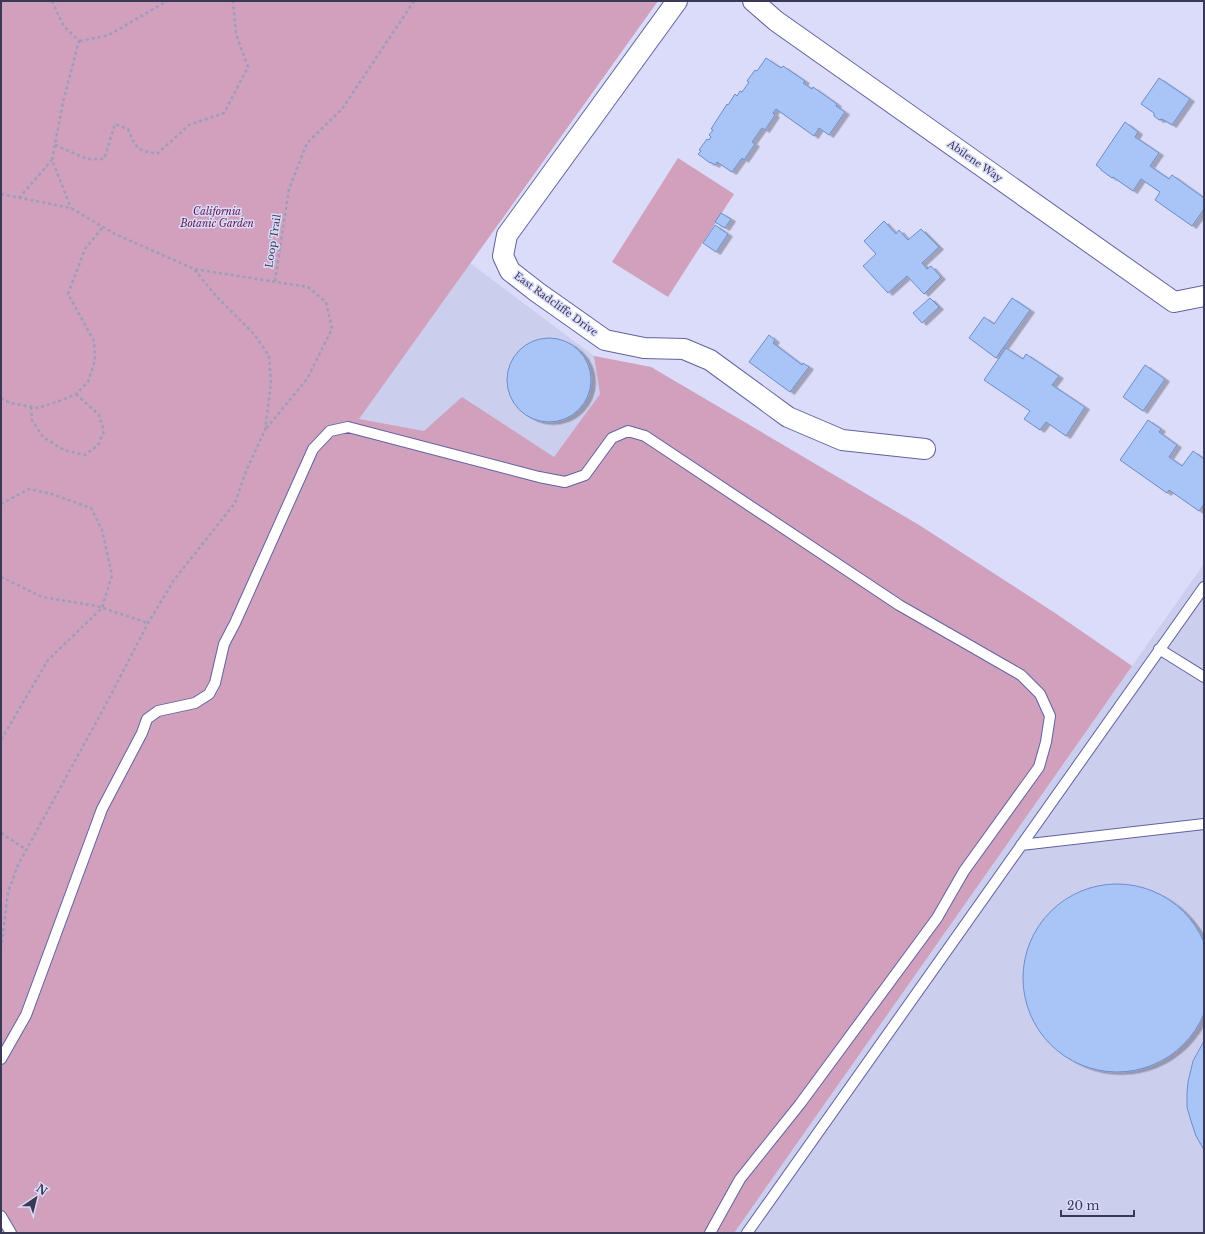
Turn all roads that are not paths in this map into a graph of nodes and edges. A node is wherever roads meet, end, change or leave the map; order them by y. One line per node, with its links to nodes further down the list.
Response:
1 (677, 1): 4 (street, East Radcliffe Drive)
2 (753, 1): 3 (street, Abilene Way)
3 (1204, 296)
4 (925, 448)
5 (1204, 587): 6 (lane)
6 (1159, 650): 7 (lane); 9 (lane)
7 (1204, 678)
8 (1204, 824): 9 (lane)
9 (1021, 844): 14 (lane)
10 (1, 1059): 13 (lane)
11 (1, 1216): 12 (lane)
12 (11, 1233)
13 (710, 1233)
14 (747, 1233)

